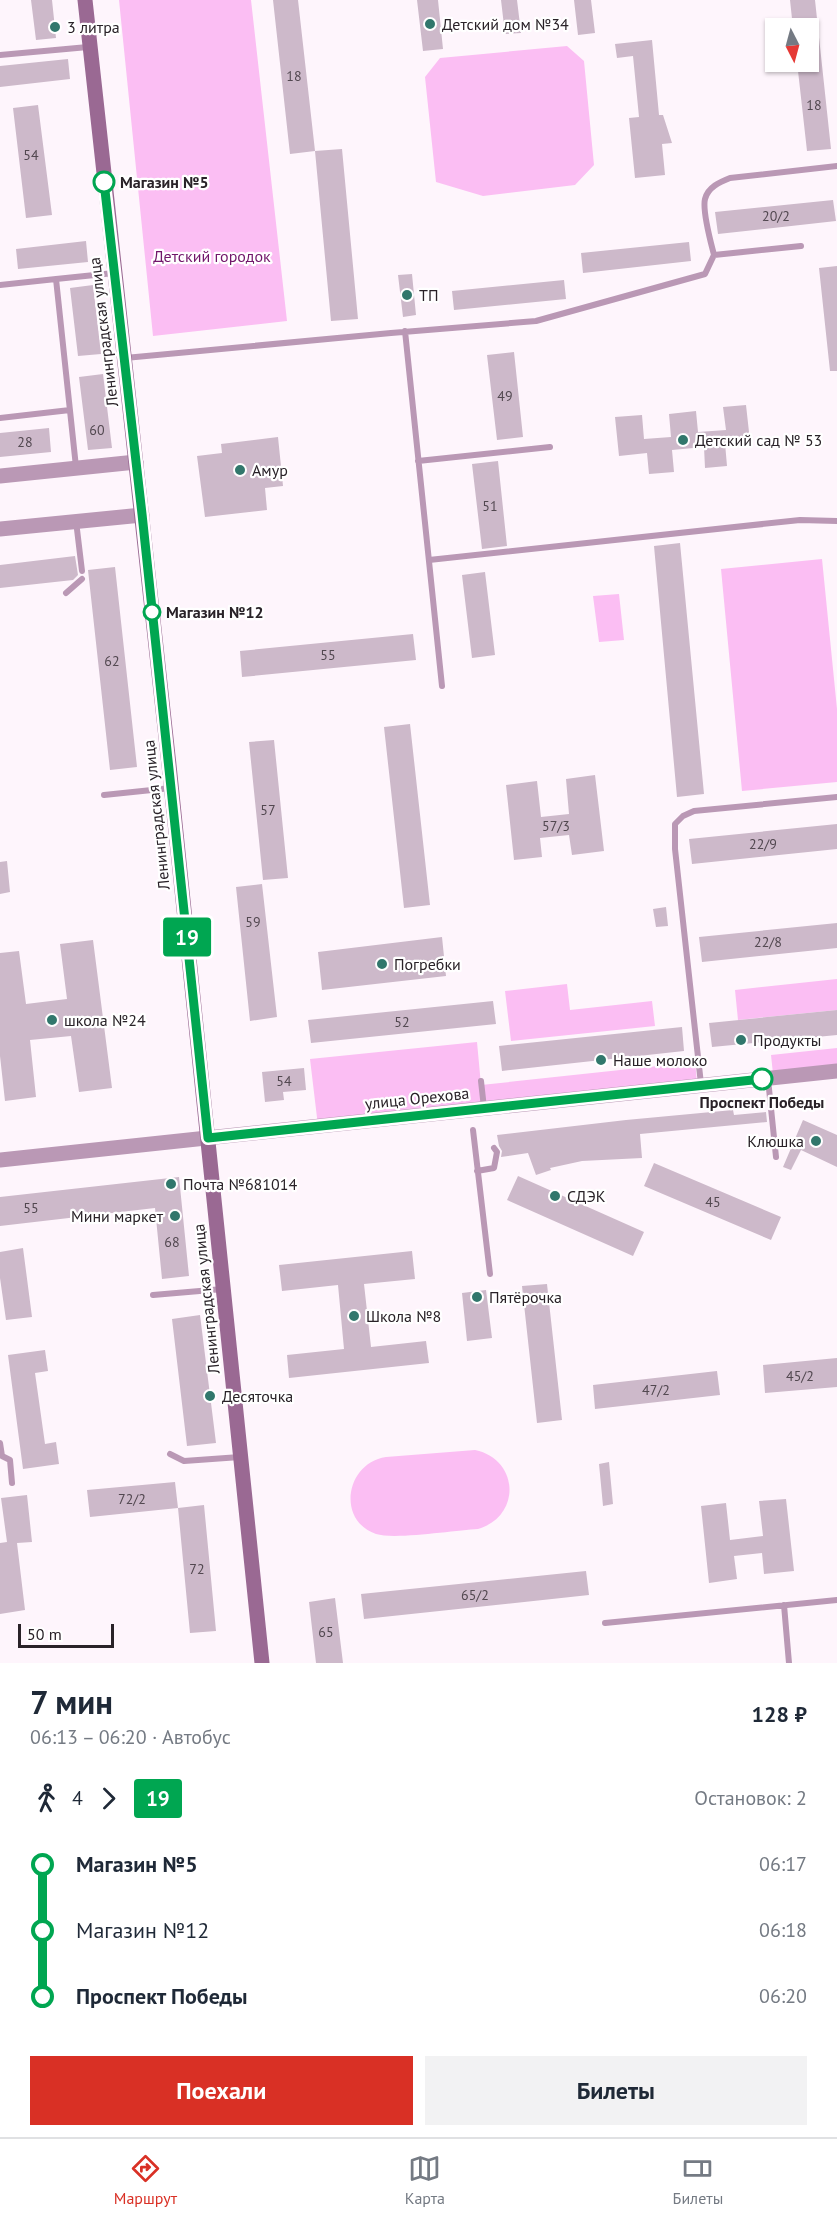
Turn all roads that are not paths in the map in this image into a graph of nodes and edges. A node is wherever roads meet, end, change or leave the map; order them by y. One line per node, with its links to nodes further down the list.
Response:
1 (85, 0): 2 (main road, Ленинградская улица)
2 (89, 46): 3 (lane); 7 (main road, Ленинградская улица)
3 (0, 56)
4 (837, 166): 6 (lane)
5 (801, 246): 6 (lane)
6 (714, 255): 10 (lane)
7 (114, 273): 8 (lane); 11 (main road, Ленинградская улица)
8 (56, 279): 9 (lane); 12 (lane)
9 (0, 285)
10 (405, 332): 11 (lane); 15 (lane)
11 (125, 358): 16 (main road, Ленинградская улица)
12 (70, 410): 13 (lane); 17 (lane)
13 (0, 418)
14 (550, 447): 15 (lane)
15 (418, 461): 23 (lane)
16 (136, 462): 17 (street); 19 (main road, Ленинградская улица)
17 (76, 468): 18 (street)
18 (0, 476)
19 (142, 514): 20 (street); 28 (main road, Ленинградская улица)
20 (76, 521): 22 (street); 24 (lane)
21 (837, 521): 23 (lane)
22 (0, 529)
23 (429, 560): 27 (lane)
24 (82, 571)
25 (82, 579): 26 (lane)
26 (66, 593)
27 (442, 686)
28 (171, 788): 29 (lane); 37 (main road, Ленинградская улица)
29 (104, 795)
30 (837, 797): 34 (lane)
31 (837, 1071): 32 (street, улица Орехова)
32 (768, 1078): 34 (street, улица Орехова); 39 (lane)
33 (481, 1081): 35 (lane)
34 (701, 1085): 35 (street, улица Орехова)
35 (484, 1108): 37 (street, улица Орехова)
36 (473, 1130): 41 (lane)
37 (208, 1138): 40 (street, улица Орехова); 43 (main road, Ленинградская улица)
38 (494, 1148): 41 (lane)
39 (776, 1156)
40 (0, 1160)
41 (477, 1171): 42 (lane)
42 (490, 1274)
43 (223, 1288): 44 (lane); 47 (main road, Ленинградская улица)
44 (153, 1294)
45 (0, 1443): 48 (lane)
46 (170, 1455): 47 (lane)
47 (240, 1456): 52 (main road, Ленинградская улица)
48 (12, 1483)
49 (837, 1600): 50 (lane)
50 (784, 1605): 51 (lane); 53 (lane)
51 (605, 1623)
52 (262, 1663)
53 (789, 1663)

